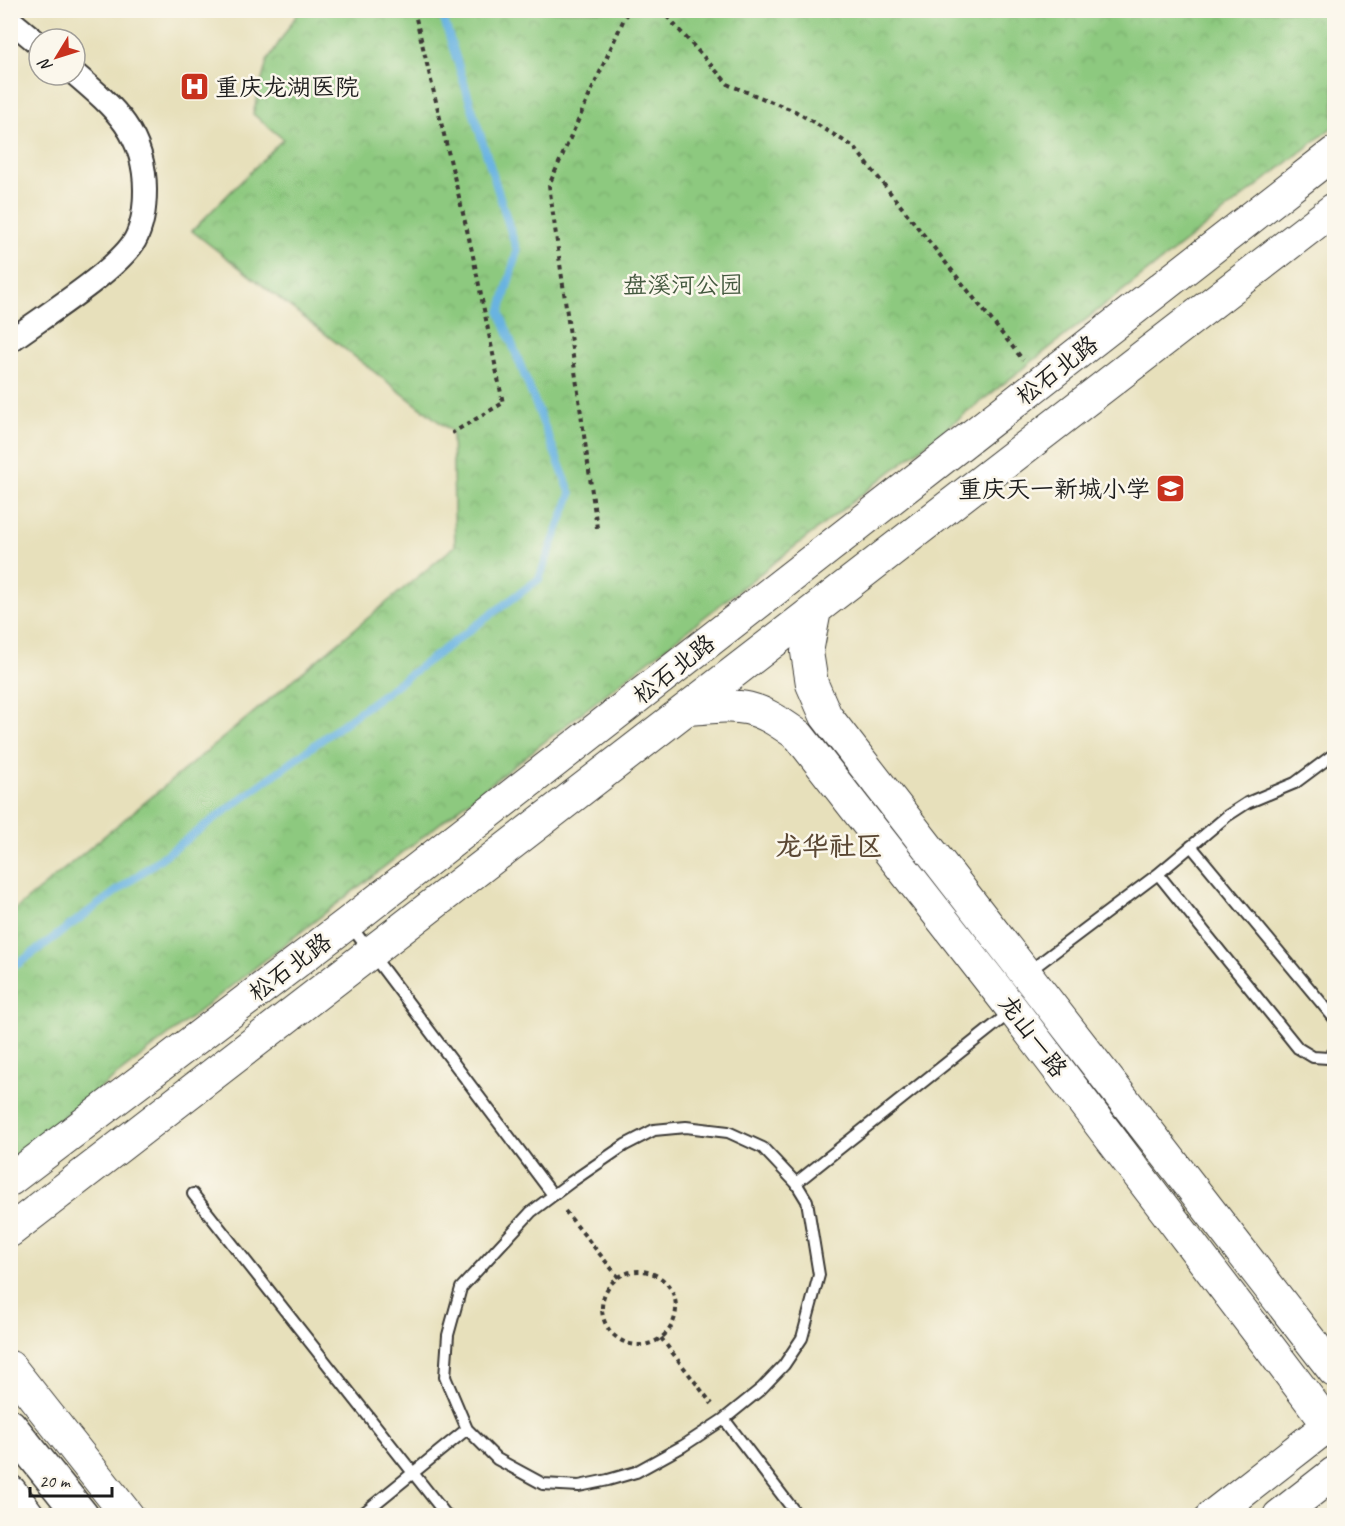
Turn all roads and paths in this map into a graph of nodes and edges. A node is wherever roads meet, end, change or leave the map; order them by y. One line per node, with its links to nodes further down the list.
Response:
1 (414, 10): 11 (path)
2 (628, 10): 12 (path)
3 (661, 10): 10 (path)
4 (10, 20): 5 (street)
5 (27, 34)
6 (87, 84): 9 (street)
7 (1335, 153): 10 (main road, 松石北路)
8 (1335, 209): 13 (main road, 松石北路)
9 (10, 341)
10 (1041, 382): 18 (main road, 松石北路)
11 (452, 432)
12 (597, 528)
13 (815, 610): 14 (main road, 松石北路); 20 (main road, 龙山一路)
14 (690, 709): 19 (main road, 松石北路); 21 (main road, 龙山一路)
15 (1335, 754): 16 (lane)
16 (1191, 846): 17 (lane); 22 (lane)
17 (1158, 874): 20 (lane); 23 (lane)
18 (348, 923): 19 (lane); 24 (main road, 松石北路)
19 (372, 955): 27 (lane); 28 (main road, 松石北路)
20 (1027, 973): 32 (main road, 龙山一路)
21 (1013, 1010): 25 (lane); 35 (main road, 龙山一路)
22 (1335, 1018)
23 (1335, 1052)
24 (10, 1180)
25 (796, 1183): 27 (lane); 33 (lane)
26 (194, 1194): 37 (lane)
27 (553, 1195): 29 (path); 36 (lane)
28 (10, 1231)
29 (619, 1278): 30 (path); 30 (path)
30 (661, 1338): 33 (path)
31 (10, 1367): 42 (main road)
32 (1335, 1371)
33 (724, 1419): 36 (lane); 45 (lane)
34 (10, 1426): 41 (main road)
35 (1333, 1426): 46 (main road)
36 (467, 1429): 37 (lane)
37 (414, 1473): 43 (lane); 44 (lane)
38 (1335, 1473): 47 (main road)
39 (10, 1492): 40 (main road)
40 (28, 1515)
41 (82, 1515)
42 (128, 1515)
43 (360, 1515)
44 (447, 1515)
45 (798, 1515)
46 (1212, 1515)
47 (1279, 1515)

